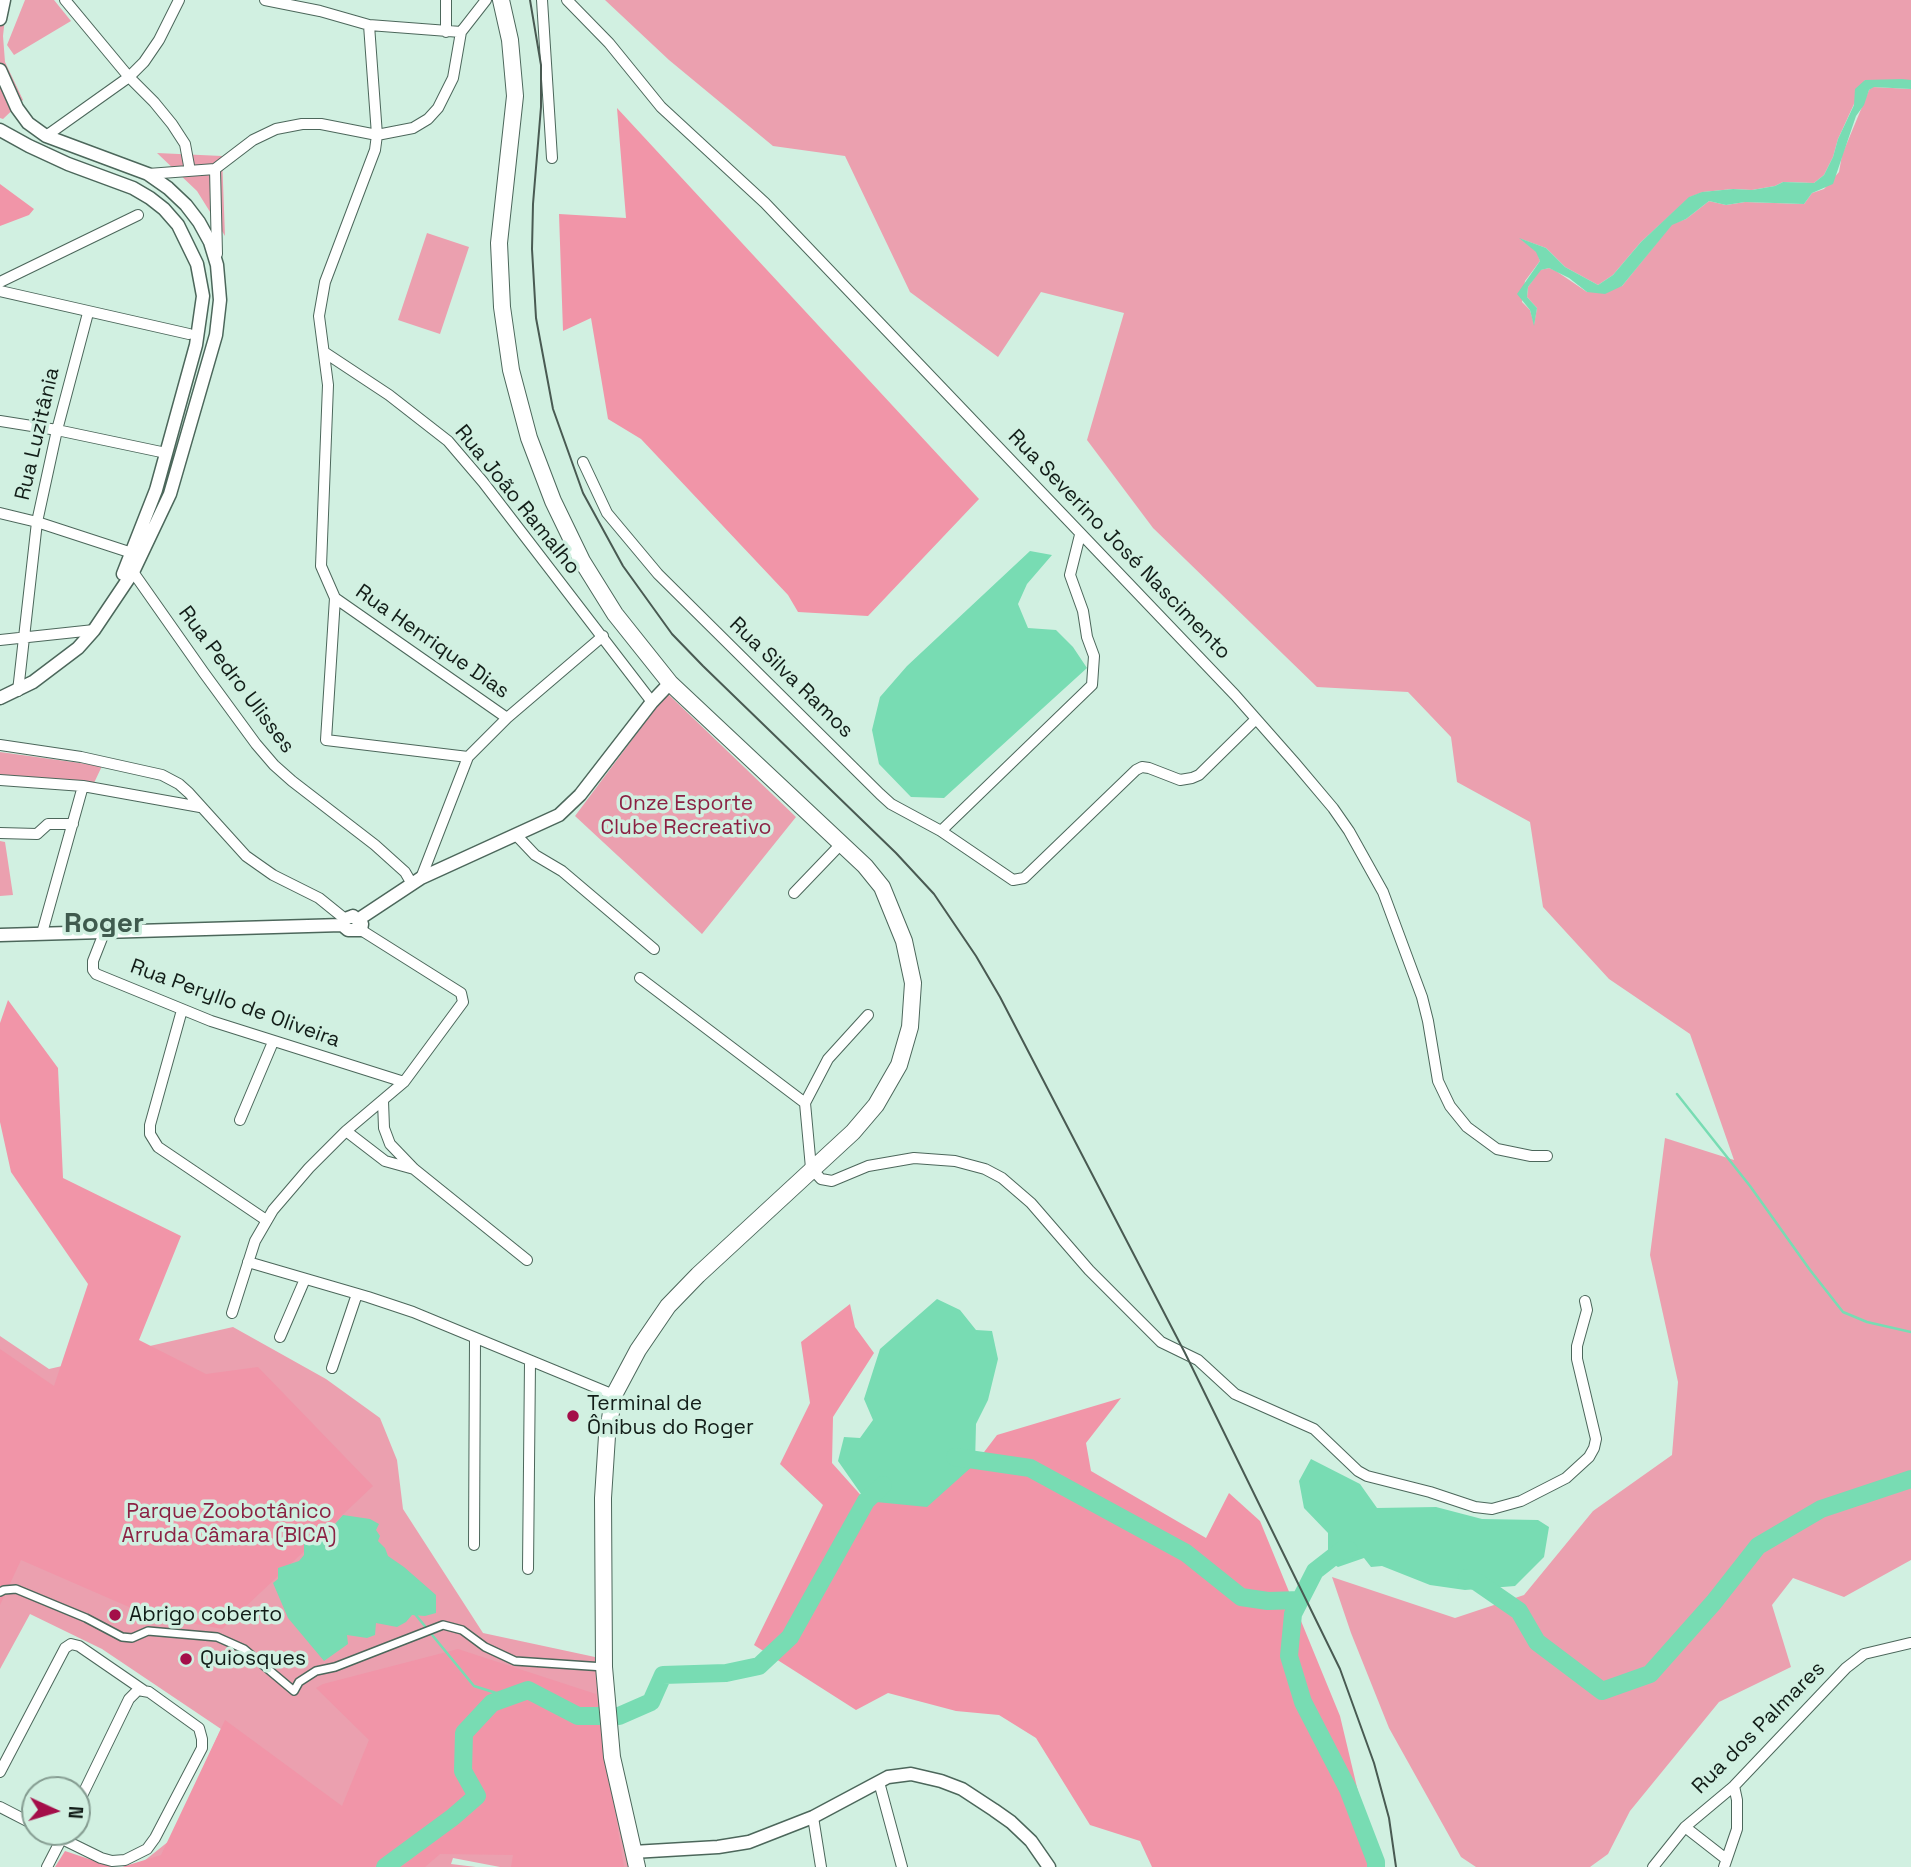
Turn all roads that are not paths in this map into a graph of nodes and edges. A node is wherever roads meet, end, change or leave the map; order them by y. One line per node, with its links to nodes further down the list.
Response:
1 (4, 0): 10 (street)
2 (65, 0): 15 (street)
3 (178, 0): 15 (street)
4 (265, 0): 11 (street)
5 (446, 0): 12 (street)
6 (486, 0): 13 (street)
7 (501, 0): 44 (main road)
8 (542, 0): 19 (street)
9 (566, 0): 36 (street, Rua Severino José Nascimento)
10 (0, 19)
11 (369, 25): 12 (street); 17 (street)
12 (446, 32): 13 (street)
13 (461, 32): 17 (street)
14 (0, 70): 18 (street)
15 (129, 78): 18 (street); 21 (street)
16 (0, 130): 32 (street)
17 (377, 135): 20 (street); 29 (street)
18 (46, 136): 22 (street)
19 (552, 158)
20 (215, 169): 21 (street); 24 (street)
21 (190, 171): 22 (street)
22 (148, 174): 24 (street)
23 (138, 215): 25 (street)
24 (217, 265): 38 (street)
25 (0, 282)
26 (0, 291): 27 (street)
27 (88, 313): 28 (street); 31 (street, Rua Luzitânia)
28 (189, 334)
29 (324, 352): 39 (street); 42 (street, Rua João Ramalho)
30 (0, 421): 31 (street)
31 (57, 430): 32 (street); 35 (street, Rua Luzitânia)
32 (166, 453): 37 (street)
33 (583, 462): 56 (street, Rua Silva Ramos)
34 (0, 513): 35 (street)
35 (37, 522): 37 (street); 41 (street, Rua Luzitânia)
36 (1080, 535): 49 (street, Rua Severino José Nascimento); 56 (street)
37 (132, 553): 40 (street)
38 (133, 572): 40 (street); 60 (street, Rua Pedro Ulisses)
39 (335, 597): 48 (street, Rua Henrique Dias); 51 (street)
40 (96, 626): 41 (street); 45 (street)
41 (23, 636): 43 (street); 45 (street, Rua Luzitânia)
42 (603, 636): 47 (street, Rua João Ramalho); 48 (street)
43 (0, 640)
44 (670, 683): 47 (street); 59 (main road)
45 (18, 691): 46 (street)
46 (0, 698)
47 (652, 702): 58 (street)
48 (507, 718): 51 (street)
49 (1255, 720): 56 (street, Rua Silva Ramos); 76 (street, Rua Severino José Nascimento)
50 (0, 745): 54 (street)
51 (468, 757): 60 (street)
52 (0, 780): 53 (street)
53 (83, 786): 54 (street); 55 (street)
54 (201, 807): 62 (street)
55 (73, 824): 57 (street); 63 (street)
56 (941, 831)
57 (0, 834)
58 (517, 836): 60 (street); 66 (street)
59 (841, 844): 61 (street); 77 (main road)
60 (417, 881): 62 (street)
61 (794, 893)
62 (352, 923): 64 (street); 71 (street)
63 (42, 933): 64 (street); 65 (street)
64 (104, 933): 68 (street, Rua Peryllo de Oliveira)
65 (0, 935)
66 (653, 949)
67 (639, 978): 73 (street)
68 (182, 1010): 70 (street, Rua Peryllo de Oliveira); 79 (street)
69 (868, 1014): 73 (street)
70 (272, 1042): 71 (street, Rua Peryllo de Oliveira); 74 (street)
71 (404, 1082): 72 (street)
72 (383, 1101): 75 (street); 78 (street)
73 (805, 1103): 77 (street)
74 (240, 1120)
75 (345, 1131): 78 (street); 79 (street)
76 (1547, 1156)
77 (811, 1168): 84 (street); 90 (main road)
78 (414, 1170): 80 (street)
79 (266, 1220): 81 (street)
80 (527, 1260)
81 (247, 1262): 82 (street); 85 (street)
82 (305, 1279): 83 (street); 86 (street)
83 (357, 1294): 87 (street); 89 (street)
84 (1585, 1301)
85 (232, 1313)
86 (280, 1337)
87 (475, 1338): 88 (street); 91 (street)
88 (530, 1362): 90 (street); 92 (street)
89 (332, 1368)
90 (614, 1395): 95 (main road)
91 (474, 1545)
92 (528, 1569)
93 (0, 1592): 95 (street)
94 (1910, 1643): 100 (street, Rua dos Palmares)
95 (604, 1667): 107 (main road)
96 (143, 1690): 97 (street); 98 (street); 106 (street)
97 (0, 1772)
98 (91, 1777)
99 (879, 1782): 102 (street); 111 (street); 112 (street)
100 (1734, 1786): 104 (street, Rua dos Palmares); 108 (street)
101 (0, 1807): 103 (street)
102 (813, 1817): 107 (street); 110 (street)
103 (21, 1818)
104 (1685, 1827): 108 (street); 113 (street, Rua dos Palmares)
105 (58, 1846): 109 (street)
106 (80, 1846)
107 (635, 1859)
108 (1725, 1863)
109 (47, 1867)
110 (821, 1867)
111 (902, 1867)
112 (1049, 1867)
113 (1653, 1867)

